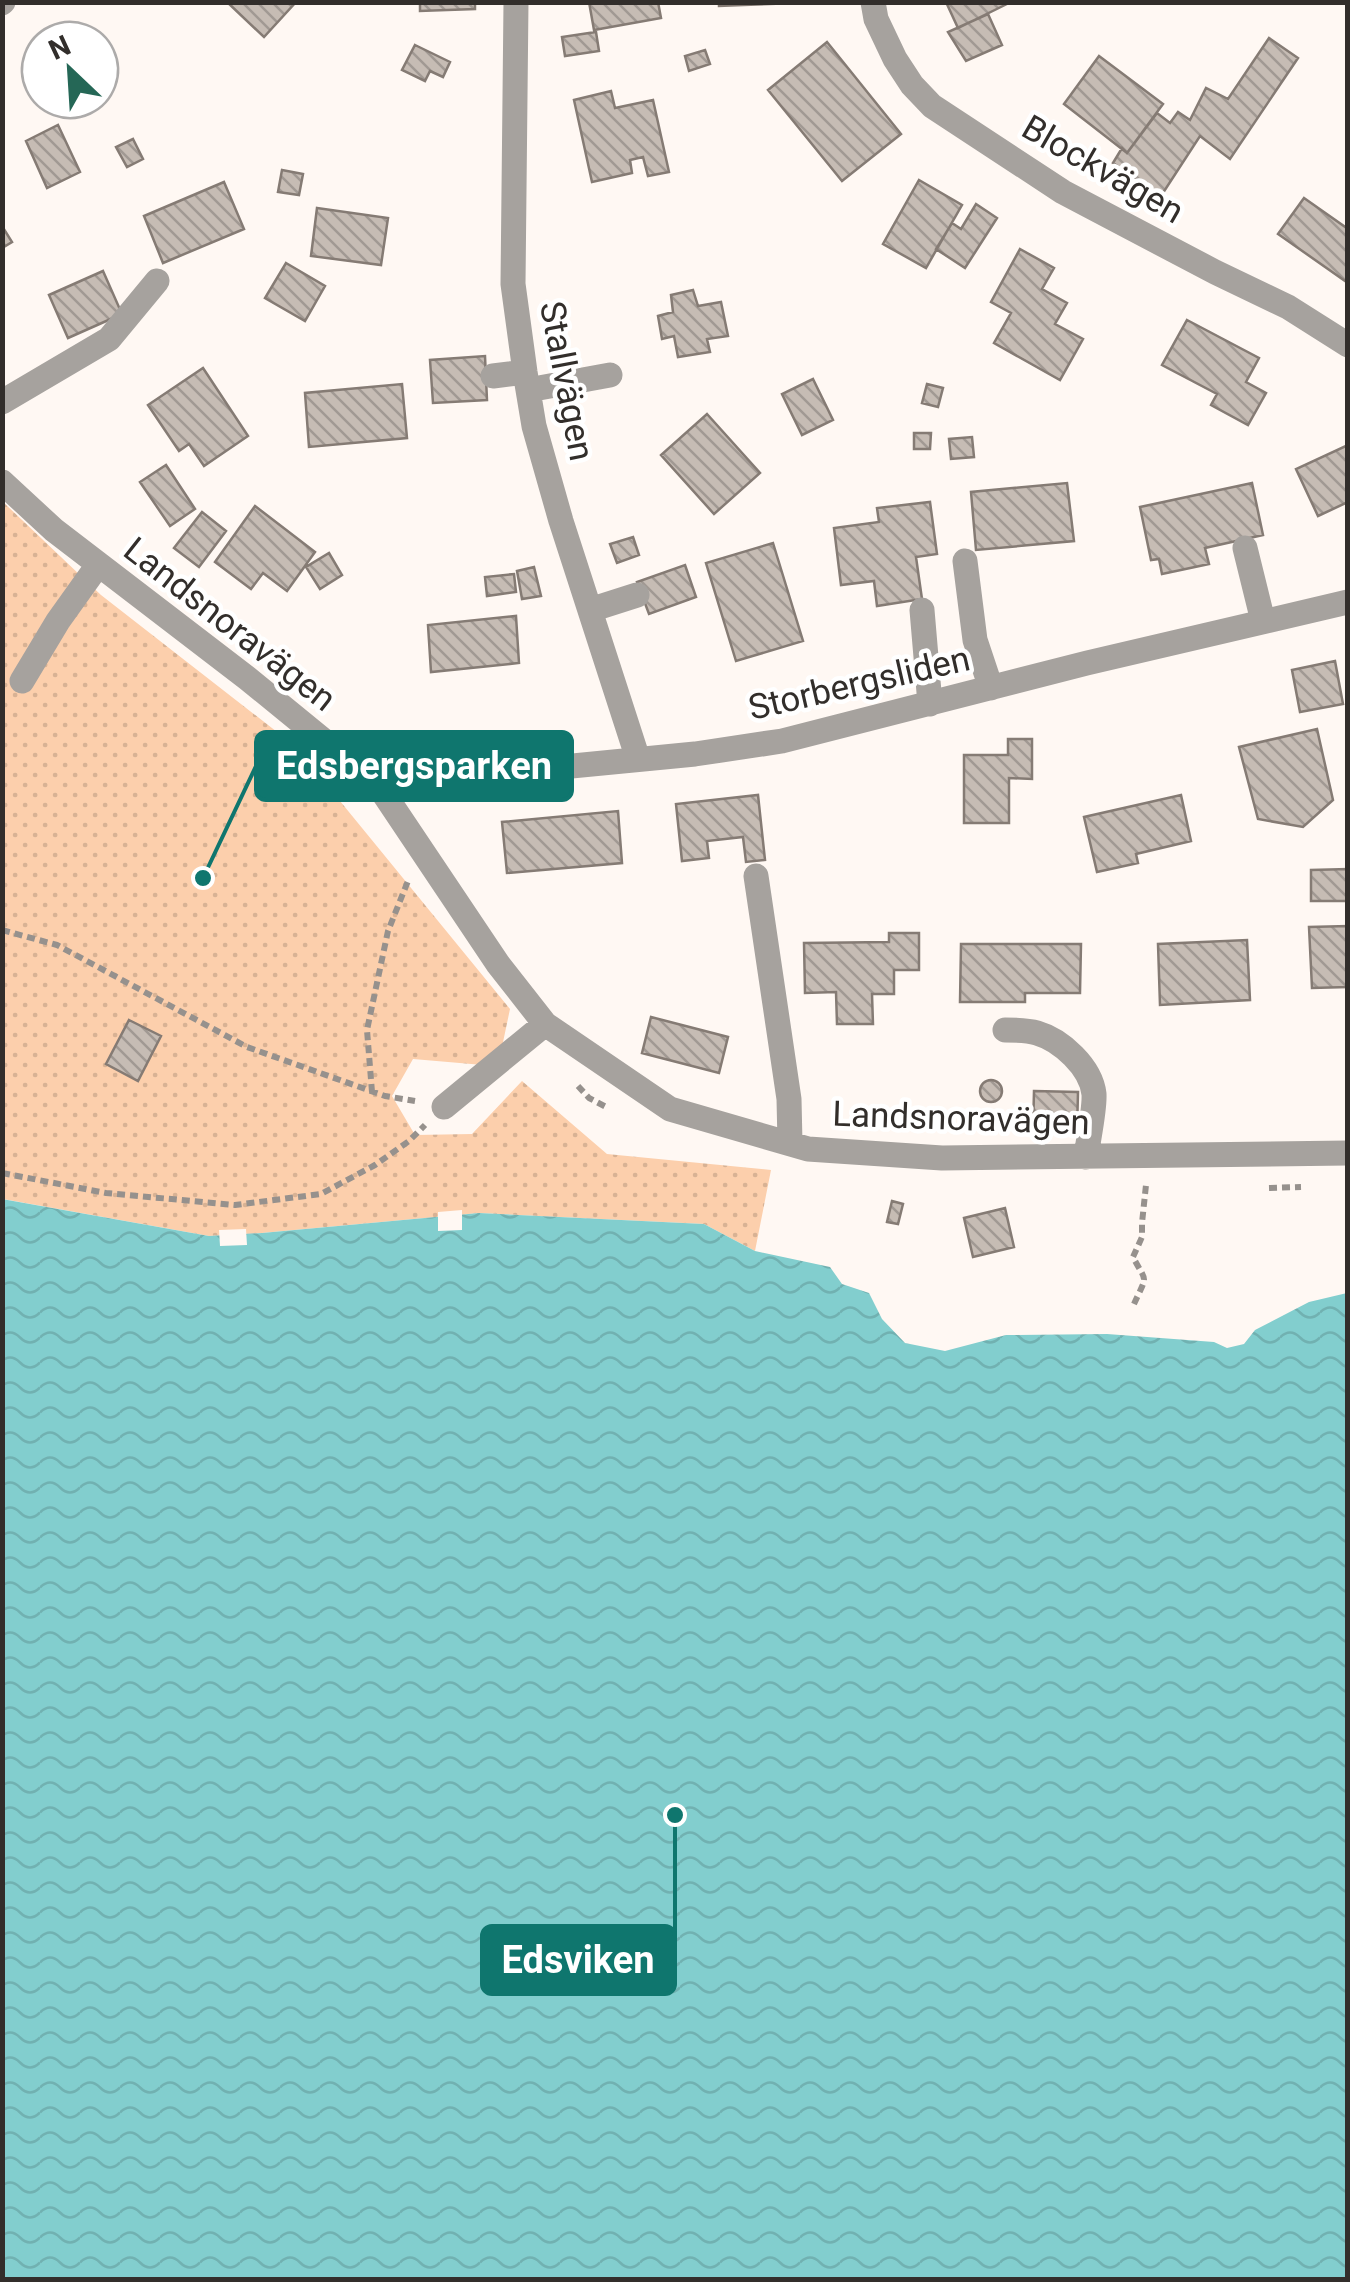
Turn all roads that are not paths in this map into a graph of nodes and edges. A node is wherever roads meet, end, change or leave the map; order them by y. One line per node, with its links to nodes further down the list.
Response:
1 (516, 2): 7 (street, Stallvägen)
2 (873, 2): 4 (street, Blockvägen)
3 (157, 281): 8 (street)
4 (1348, 345)
5 (610, 375): 7 (street)
6 (492, 376): 7 (street)
7 (527, 381): 15 (street, Stallvägen)
8 (2, 402)
9 (2, 482): 12 (street, Landsnoravägen)
10 (1245, 548): 17 (street)
11 (965, 561): 19 (street)
12 (98, 565): 18 (street); 22 (street, Landsnoravägen)
13 (637, 595): 15 (street)
14 (1348, 602): 17 (street, Storbergsliden)
15 (590, 610): 21 (street, Stallvägen)
16 (922, 610): 20 (street)
17 (1264, 621): 19 (street, Storbergsliden)
18 (22, 681)
19 (991, 688): 20 (street, Storbergsliden)
20 (930, 704): 21 (street, Storbergsliden)
21 (638, 759): 22 (street, Storbergsliden)
22 (378, 785): 24 (street, Landsnoravägen)
23 (756, 876): 27 (street)
24 (545, 1024): 26 (street); 27 (street, Landsnoravägen)
25 (1005, 1030): 29 (street)
26 (444, 1107)
27 (790, 1143): 29 (street, Landsnoravägen)
28 (1348, 1153): 29 (street, Landsnoravägen)
29 (1086, 1157)

